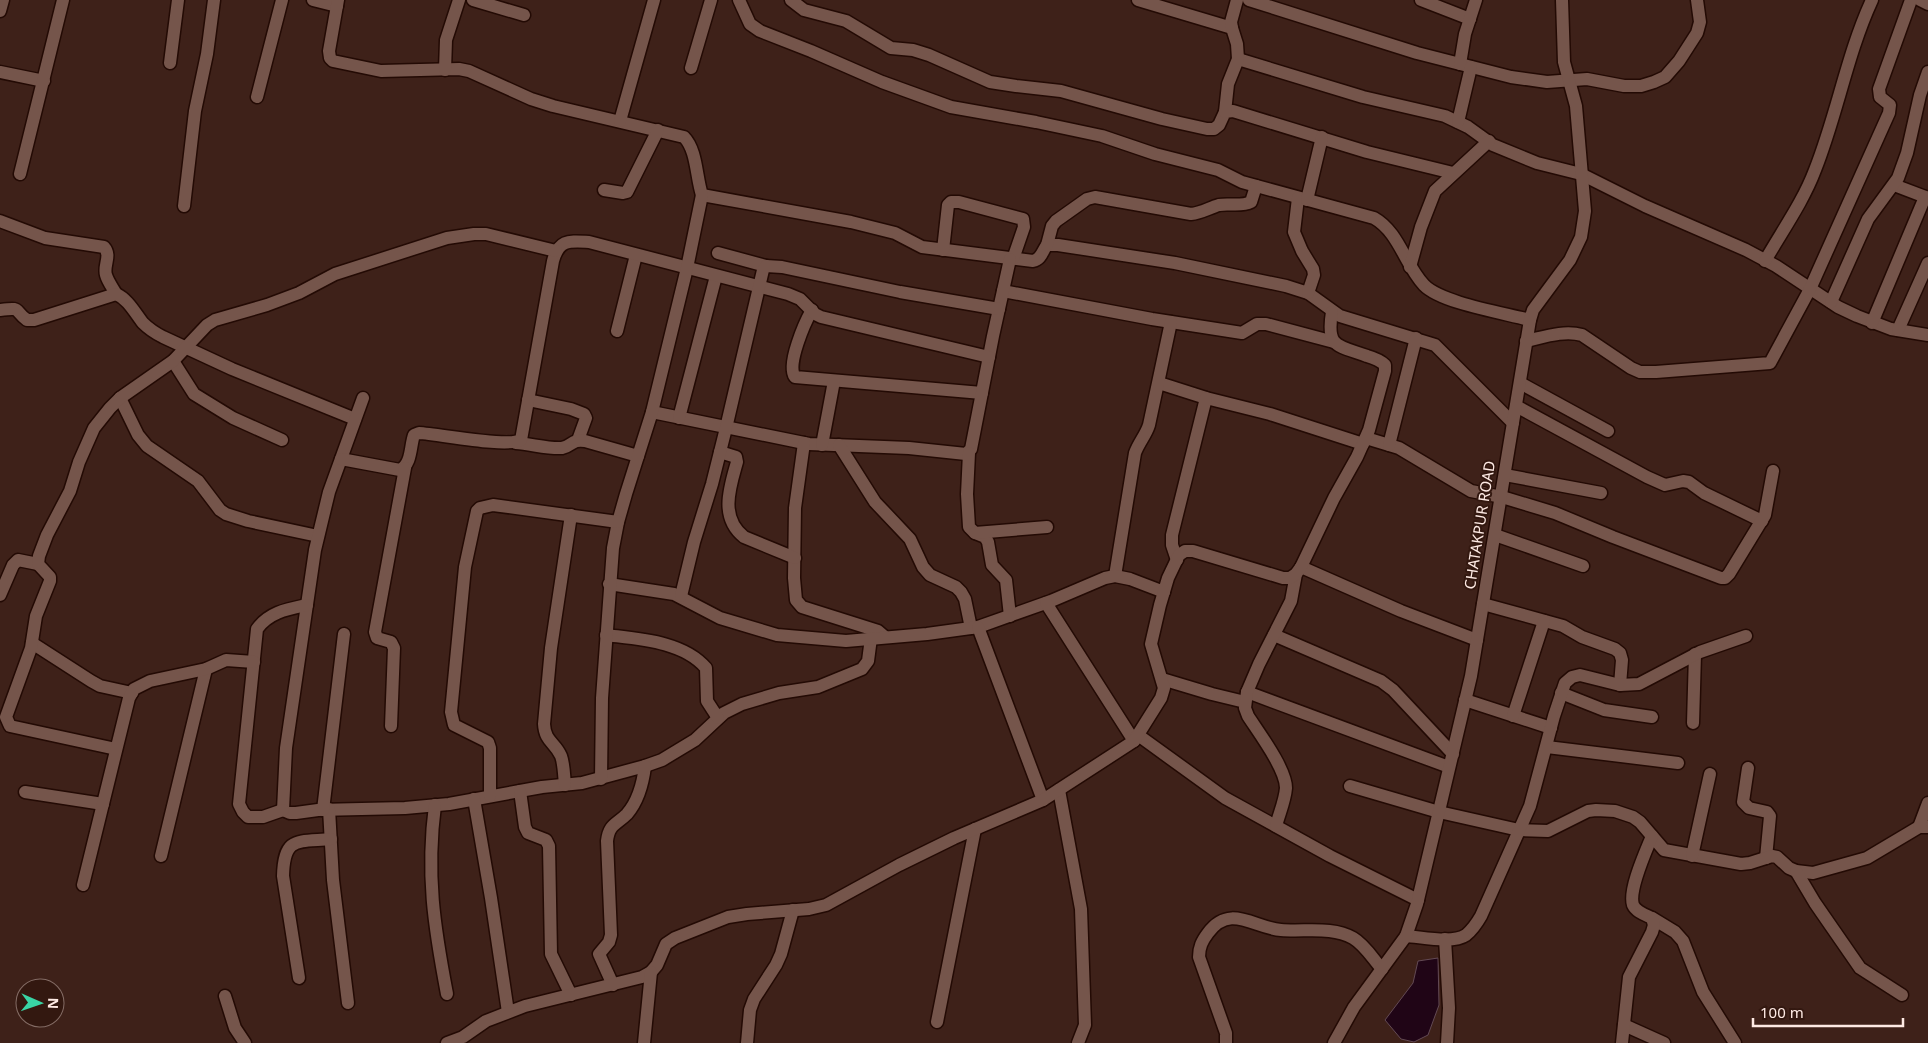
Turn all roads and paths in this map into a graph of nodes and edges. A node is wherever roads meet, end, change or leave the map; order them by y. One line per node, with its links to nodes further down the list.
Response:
1 (3, 0): 25 (street)
2 (63, 0): 36 (street)
3 (178, 0): 30 (street)
4 (214, 0): 54 (street)
5 (282, 0): 38 (street)
6 (313, 0): 23 (street)
7 (459, 0): 33 (street)
8 (473, 0): 26 (street)
9 (654, 0): 40 (street)
10 (711, 0): 32 (street)
11 (739, 0): 49 (street)
12 (791, 0): 39 (street)
13 (1138, 0): 28 (street)
14 (1238, 0): 28 (street)
15 (1249, 0): 31 (street)
16 (1421, 0): 27 (street)
17 (1476, 0): 27 (street)
18 (1562, 0): 37 (street, CHATAKPUR ROAD)
19 (1697, 0): 37 (street)
20 (1872, 0): 62 (street)
21 (1911, 0): 69 (street)
22 (1920, 0): 24 (street)
23 (338, 3): 33 (street)
24 (1928, 4)
25 (0, 11)
26 (524, 15)
27 (1470, 19): 31 (street)
28 (1232, 28): 29 (street)
29 (1238, 59): 39 (street); 41 (street)
30 (170, 63)
31 (1465, 66): 37 (street); 41 (street)
32 (691, 68)
33 (445, 70): 40 (street)
34 (0, 72): 36 (street)
35 (1928, 72): 48 (street)
36 (44, 81): 46 (street)
37 (1569, 82): 47 (street, CHATAKPUR ROAD)
38 (257, 97)
39 (1225, 112): 43 (street)
40 (620, 122): 42 (street)
41 (1458, 122): 44 (street)
42 (658, 130): 50 (street); 51 (street)
43 (1322, 137): 45 (street); 53 (street)
44 (1488, 142): 45 (street); 47 (street)
45 (1453, 173): 66 (street)
46 (20, 174)
47 (1581, 174): 62 (street); 78 (street, CHATAKPUR ROAD)
48 (1894, 185): 52 (street); 73 (street)
49 (1256, 186): 53 (street); 56 (street)
50 (604, 190)
51 (702, 195): 57 (street); 65 (street)
52 (1927, 197): 80 (street)
53 (1303, 199): 66 (street); 71 (street)
54 (184, 206)
55 (0, 221): 72 (street)
56 (1047, 245): 61 (street); 71 (street)
57 (943, 250): 61 (street); 61 (street)
58 (556, 251): 60 (street); 87 (street); 97 (street)
59 (718, 253): 64 (street)
60 (636, 254): 65 (street); 82 (street)
61 (1012, 259): 70 (street)
62 (1765, 260): 69 (street)
63 (1928, 262): 81 (street)
64 (766, 266): 68 (street); 74 (street)
65 (687, 268): 67 (street); 99 (street)
66 (1410, 268): 78 (street)
67 (716, 276): 68 (street); 100 (street)
68 (760, 287): 76 (street); 103 (street)
69 (1810, 289): 73 (street); 85 (street)
70 (1003, 291): 74 (street); 79 (street)
71 (1308, 293): 77 (street)
72 (116, 294): 75 (street); 87 (street)
73 (1831, 302): 80 (street)
74 (999, 309): 88 (street)
75 (0, 310)
76 (812, 310): 88 (street); 90 (street)
77 (1332, 312): 84 (street); 86 (street)
78 (1530, 320): 85 (street, CHATAKPUR ROAD)
79 (1171, 322): 86 (street); 91 (street)
80 (1872, 323): 81 (street)
81 (1898, 330): 83 (street)
82 (617, 331)
83 (1928, 335)
84 (1416, 338): 102 (street); 112 (street)
85 (1526, 341): 92 (street, CHATAKPUR ROAD)
86 (1334, 342): 107 (street)
87 (186, 346): 89 (street); 101 (street)
88 (989, 357): 93 (street)
89 (173, 361): 94 (street); 105 (street)
90 (834, 381): 93 (street); 111 (street)
91 (1159, 383): 96 (street); 134 (street)
92 (1520, 383): 98 (street, CHATAKPUR ROAD); 104 (street)
93 (982, 393): 114 (street)
94 (120, 398): 128 (street); 131 (street)
95 (363, 398): 101 (street)
96 (1206, 398): 107 (street); 130 (street)
97 (528, 400): 106 (street); 108 (street)
98 (1516, 406): 102 (street, CHATAKPUR ROAD); 123 (street)
99 (652, 412): 100 (street); 115 (street)
100 (679, 418): 103 (street)
101 (355, 419): 116 (street)
102 (1513, 423): 119 (street, CHATAKPUR ROAD)
103 (726, 428): 109 (street); 113 (street)
104 (1608, 431)
105 (282, 440)
106 (578, 440): 108 (street); 115 (street)
107 (1364, 441): 112 (street); 133 (street)
108 (516, 443): 117 (street)
109 (804, 443): 111 (street); 129 (street)
110 (839, 444): 111 (street); 114 (street); 144 (street)
111 (822, 445)
112 (1389, 445): 121 (street)
113 (720, 452): 129 (street); 138 (street)
114 (969, 453): 126 (street)
115 (638, 456): 124 (street)
116 (341, 459): 117 (street); 128 (street)
117 (405, 468): 167 (street)
118 (1773, 471): 123 (street)
119 (1505, 475): 120 (street); 121 (street, CHATAKPUR ROAD)
120 (1601, 493)
121 (1502, 497): 123 (street); 127 (street, CHATAKPUR ROAD)
122 (570, 515): 124 (street); 179 (street); 184 (street)
123 (1762, 521)
124 (618, 522): 135 (street)
125 (1047, 527): 126 (street)
126 (975, 533): 142 (street)
127 (1495, 535): 132 (street); 140 (street, CHATAKPUR ROAD)
128 (318, 536): 141 (street)
129 (795, 558): 149 (street)
130 (1176, 560): 133 (street); 136 (street)
131 (38, 564): 137 (street); 152 (street)
132 (1583, 566)
133 (1298, 571): 147 (street); 151 (street)
134 (1115, 576): 136 (street); 139 (street)
135 (609, 584): 138 (street); 146 (street)
136 (1164, 592): 156 (street)
137 (0, 593)
138 (681, 596): 150 (street)
139 (1046, 603): 142 (street); 169 (street)
140 (1483, 604): 143 (street); 151 (street, CHATAKPUR ROAD)
141 (307, 605): 154 (street); 190 (street)
142 (1010, 616): 144 (street)
143 (1544, 621): 157 (street); 162 (street)
144 (975, 627): 149 (street); 186 (street)
145 (344, 634): 191 (street)
146 (606, 635): 164 (street); 178 (street)
147 (1274, 635): 160 (street); 172 (street)
148 (1746, 636): 153 (street)
149 (885, 637): 150 (street)
150 (871, 638): 164 (street)
151 (1477, 640): 161 (street, CHATAKPUR ROAD)
152 (32, 643): 158 (street); 165 (street)
153 (1695, 654): 157 (street); 166 (street)
154 (254, 662): 155 (street); 190 (street)
155 (206, 670): 158 (street); 199 (street)
156 (1162, 678): 160 (street); 169 (street)
157 (1620, 685): 159 (street)
158 (132, 693): 171 (street)
159 (1562, 693): 163 (street); 168 (street)
160 (1246, 697): 175 (street); 193 (street)
161 (1465, 700): 162 (street); 172 (street, CHATAKPUR ROAD)
162 (1513, 716): 168 (street)
163 (1652, 717)
164 (718, 718): 174 (street)
165 (4, 723): 171 (street)
166 (1693, 723)
167 (391, 726)
168 (1551, 728): 170 (street)
169 (1136, 738): 181 (street); 193 (street)
170 (1547, 747): 173 (street); 196 (street)
171 (116, 749): 188 (street)
172 (1453, 754): 175 (street, CHATAKPUR ROAD)
173 (1678, 763)
174 (645, 766): 178 (street); 212 (street)
175 (1449, 767): 192 (street, CHATAKPUR ROAD)
176 (1748, 768): 201 (street)
177 (1710, 774): 200 (street)
178 (601, 779): 179 (street)
179 (566, 785): 182 (street)
180 (1350, 786): 192 (street)
181 (1059, 790): 186 (street); 225 (street)
182 (520, 791): 184 (street); 214 (street)
183 (25, 792): 188 (street)
184 (490, 796): 185 (street)
185 (474, 799): 189 (street); 218 (street)
186 (1043, 800): 195 (street)
187 (1928, 803): 194 (street)
188 (103, 804): 203 (street)
189 (435, 805): 191 (street); 213 (street)
190 (284, 810): 191 (street)
191 (326, 810): 198 (street)
192 (1439, 812): 196 (street); 204 (street, CHATAKPUR ROAD)
193 (1276, 826): 204 (street)
194 (1924, 827): 202 (street)
195 (975, 829): 205 (street); 219 (street)
196 (1519, 830): 197 (street); 208 (street)
197 (1652, 836): 200 (street); 206 (street)
198 (331, 839): 211 (street); 217 (street)
199 (161, 856)
200 (1692, 856): 201 (street)
201 (1766, 858): 202 (street)
202 (1796, 871): 215 (street)
203 (83, 885)
204 (1418, 900): 207 (street, CHATAKPUR ROAD)
205 (792, 910): 210 (street); 224 (street)
206 (1652, 918): 220 (street); 231 (street)
207 (1406, 936): 208 (street); 209 (street, CHATAKPUR ROAD)
208 (1445, 939): 228 (street)
209 (1382, 969): 226 (street); 227 (street, CHATAKPUR ROAD)
210 (651, 972): 212 (street); 223 (street)
211 (299, 978)
212 (613, 984): 214 (street)
213 (447, 994)
214 (571, 995): 218 (street)
215 (1902, 995)
216 (225, 996): 222 (street)
217 (348, 1003)
218 (508, 1012): 221 (street)
219 (937, 1022)
220 (1624, 1025): 229 (street); 230 (street)
221 (452, 1042)
222 (245, 1043)
223 (644, 1043)
224 (747, 1043)
225 (1078, 1043)
226 (1226, 1043)
227 (1334, 1043)
228 (1447, 1043)
229 (1622, 1043)
230 (1664, 1043)
231 (1735, 1043)

